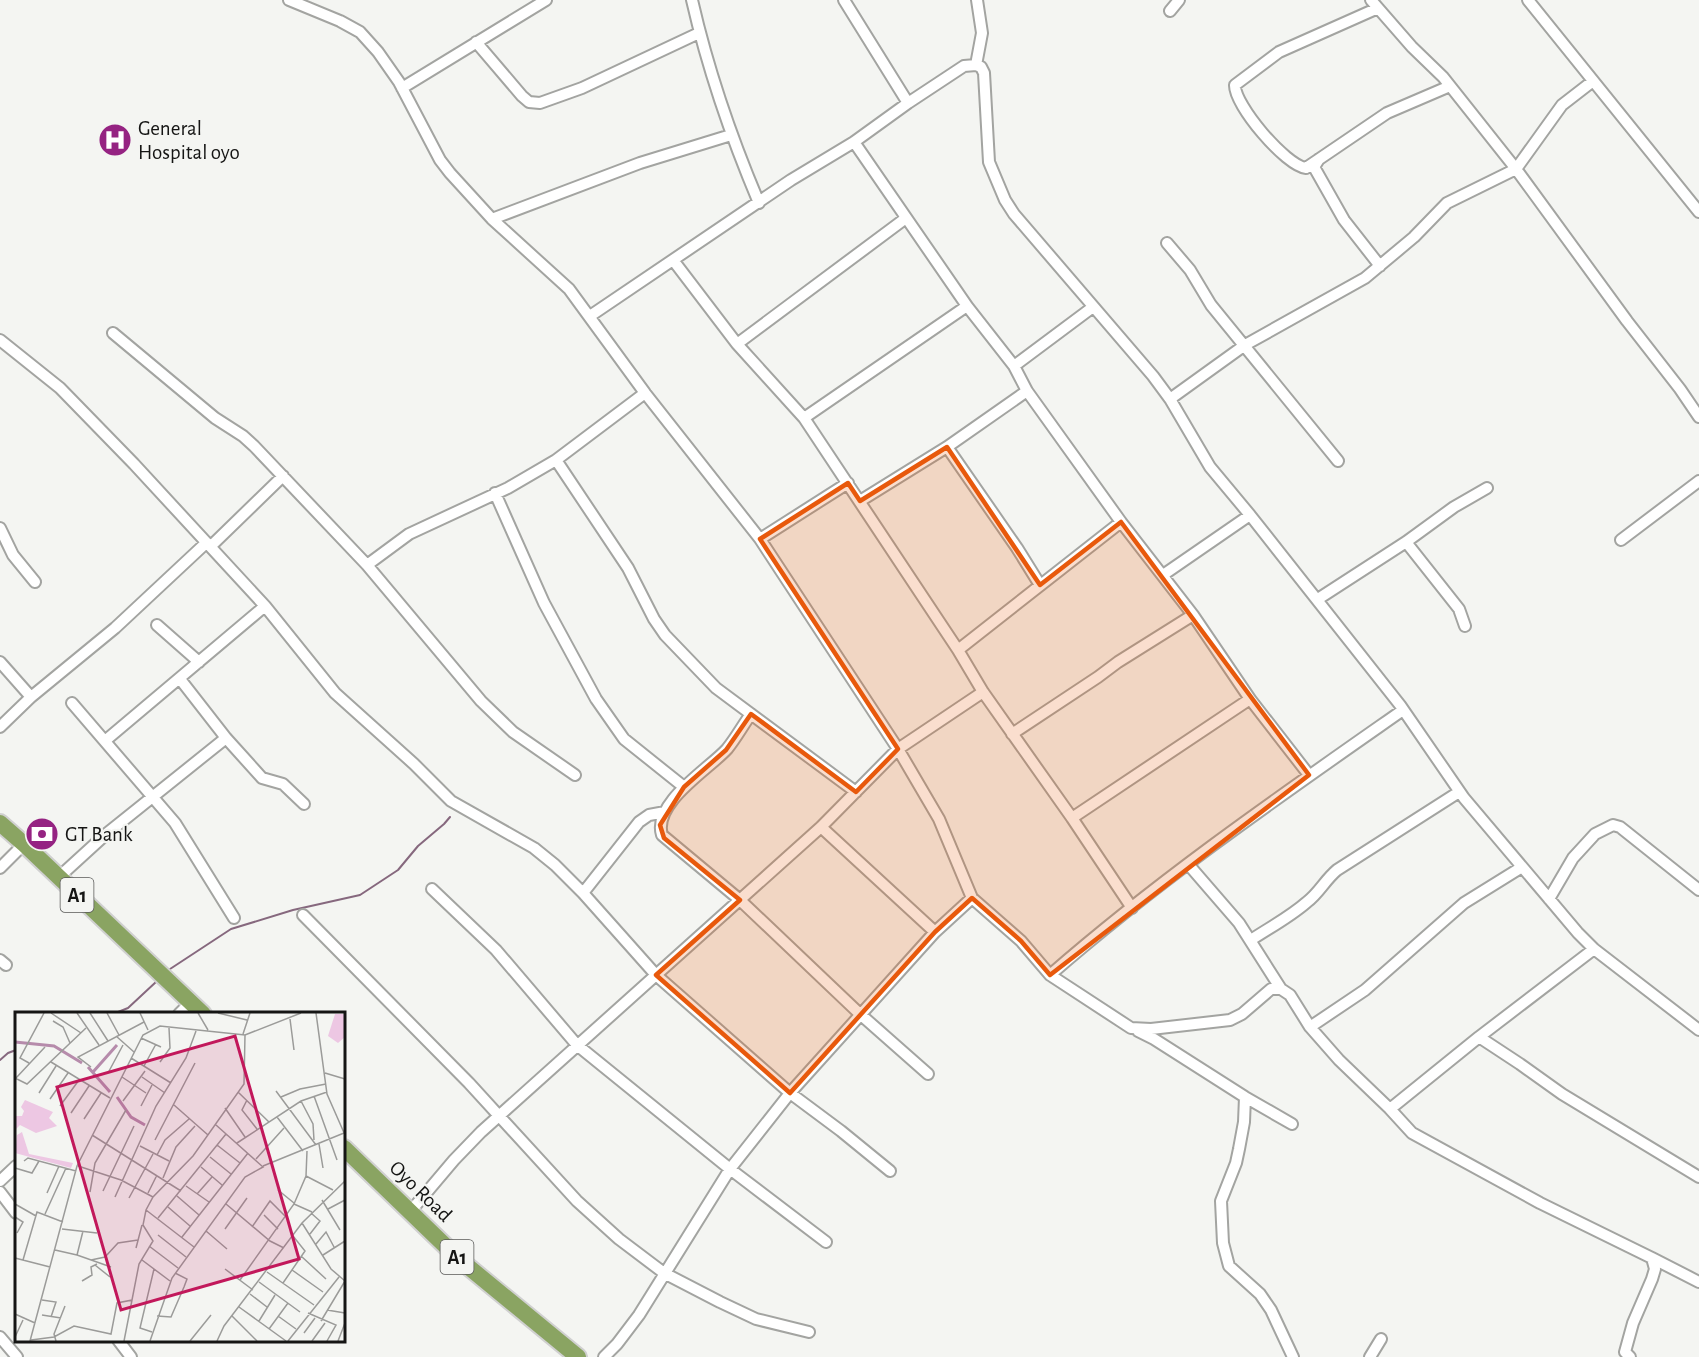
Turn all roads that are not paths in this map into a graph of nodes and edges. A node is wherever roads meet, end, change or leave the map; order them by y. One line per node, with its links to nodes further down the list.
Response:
1 (289, 0): 15 (street)
2 (546, 0): 11 (street)
3 (692, 0): 10 (street)
4 (844, 0): 16 (street)
5 (977, 0): 12 (street)
6 (1179, 0): 9 (street)
7 (1528, 0): 13 (street)
8 (1374, 4): 14 (street); 19 (street)
9 (1170, 11)
10 (699, 33): 11 (street); 17 (street)
11 (476, 42): 15 (street)
12 (976, 65): 16 (street); 29 (street)
13 (1593, 81): 20 (street); 22 (street)
14 (1450, 86): 19 (street); 20 (street)
15 (402, 88): 24 (street)
16 (908, 103): 18 (street)
17 (731, 135): 21 (street); 24 (street)
18 (854, 142): 21 (street); 23 (street)
19 (1320, 159): 27 (street)
20 (1516, 169): 27 (street); 39 (street)
21 (759, 203): 26 (street)
22 (1699, 212)
23 (906, 218): 28 (street); 33 (street)
24 (492, 219): 30 (street)
25 (1167, 243): 34 (street)
26 (673, 260): 30 (street); 33 (street)
27 (1380, 266): 34 (street)
28 (967, 306): 35 (street); 40 (street)
29 (1093, 307): 35 (street); 38 (street)
30 (590, 316): 37 (street)
31 (113, 333): 44 (street)
32 (0, 340): 56 (street)
33 (737, 344): 40 (street)
34 (1245, 345): 38 (street); 43 (street)
35 (1014, 366): 36 (street)
36 (1027, 391): 41 (street); 51 (street)
37 (645, 393): 42 (street); 53 (street)
38 (1170, 399): 50 (street)
39 (1699, 417)
40 (804, 418): 46 (street)
41 (948, 447): 49 (street); 60 (street)
42 (556, 460): 48 (street); 75 (street)
43 (1338, 461)
44 (283, 476): 56 (street); 57 (street)
45 (1699, 481): 54 (street)
46 (848, 483): 49 (street); 53 (street)
47 (1488, 488): 55 (street)
48 (495, 494): 57 (street); 83 (street)
49 (860, 501): 66 (street)
50 (1250, 515): 58 (street); 61 (street)
51 (1121, 522): 58 (street); 60 (street)
52 (0, 528): 59 (street)
53 (760, 539): 80 (street)
54 (1621, 540)
55 (1406, 542): 61 (street); 65 (street)
56 (208, 545): 62 (street); 71 (street)
57 (367, 565): 81 (street)
58 (1163, 575): 63 (street)
59 (35, 582)
60 (1040, 585): 66 (street)
61 (1318, 599): 74 (street)
62 (265, 606): 68 (street); 99 (street)
63 (1193, 615): 72 (street); 77 (street)
64 (157, 625): 68 (street)
65 (1465, 626)
66 (958, 650): 70 (street)
67 (0, 662): 71 (street)
68 (199, 662): 69 (street)
69 (180, 679): 78 (street); 79 (street)
70 (983, 692): 77 (street); 80 (street)
71 (31, 697): 76 (street)
72 (1250, 699): 82 (street); 89 (street)
73 (72, 702): 79 (street)
74 (1403, 710): 82 (street); 85 (street)
75 (751, 714): 83 (street); 84 (street)
76 (0, 727)
77 (1012, 734): 89 (street)
78 (226, 738): 86 (street); 87 (street)
79 (106, 741): 86 (street)
80 (898, 749): 84 (street); 100 (street)
81 (575, 775)
82 (1309, 775): 93 (street)
83 (684, 787): 88 (street)
84 (856, 792): 91 (street)
85 (1459, 792): 94 (street); 107 (street)
86 (152, 797): 96 (street); 105 (street)
87 (304, 804)
88 (665, 812): 99 (street); 102 (street)
89 (1072, 818): 103 (street)
90 (0, 823): 92 (highway, A1)
91 (821, 827): 102 (street); 106 (street)
92 (24, 844): 95 (street); 96 (highway, A1)
93 (1188, 864): 103 (street); 107 (street)
94 (1522, 867): 101 (street); 114 (street)
95 (0, 868)
96 (59, 877): 112 (highway, A1)
97 (432, 890): 118 (street)
98 (1699, 890): 101 (street)
99 (583, 893): 109 (street)
100 (972, 898): 106 (street); 110 (street)
101 (1549, 899): 108 (street)
102 (740, 900): 109 (street); 113 (street)
103 (1131, 908): 110 (street)
104 (303, 915): 123 (street)
105 (234, 918)
106 (935, 932): 113 (street)
107 (1251, 940): 111 (street)
108 (1594, 949): 116 (street); 117 (street)
109 (656, 975): 118 (street); 120 (street)
110 (1050, 975): 115 (street)
111 (1281, 989): 114 (street); 115 (street)
112 (191, 1010)
113 (860, 1014): 119 (street); 120 (street)
114 (1310, 1027): 122 (street)
115 (1131, 1028): 121 (street)
116 (1699, 1030)
117 (1479, 1037): 122 (street); 129 (street)
118 (577, 1045): 123 (street); 127 (street)
119 (928, 1074)
120 (790, 1093): 127 (street); 128 (street)
121 (1245, 1097): 124 (street); 146 (street)
122 (1390, 1109): 135 (street)
123 (499, 1117): 133 (street); 136 (street)
124 (1292, 1124)
125 (345, 1149): 133 (highway, Oyo Road / A1)
126 (15, 1167): 130 (street)
127 (730, 1169): 134 (street); 136 (street)
128 (890, 1171)
129 (1699, 1177)
130 (0, 1181)
131 (0, 1192): 132 (street)
132 (15, 1212)
133 (410, 1212): 144 (highway, Oyo Road / A1)
134 (826, 1242)
135 (1652, 1257): 137 (street); 148 (street)
136 (664, 1273): 138 (street); 145 (street)
137 (1699, 1282)
138 (809, 1332)
139 (0, 1337): 142 (street)
140 (1382, 1339): 147 (street)
141 (119, 1342): 143 (street)
142 (17, 1357)
143 (131, 1357)
144 (578, 1357)
145 (604, 1357)
146 (1293, 1357)
147 (1370, 1357)
148 (1630, 1357)

